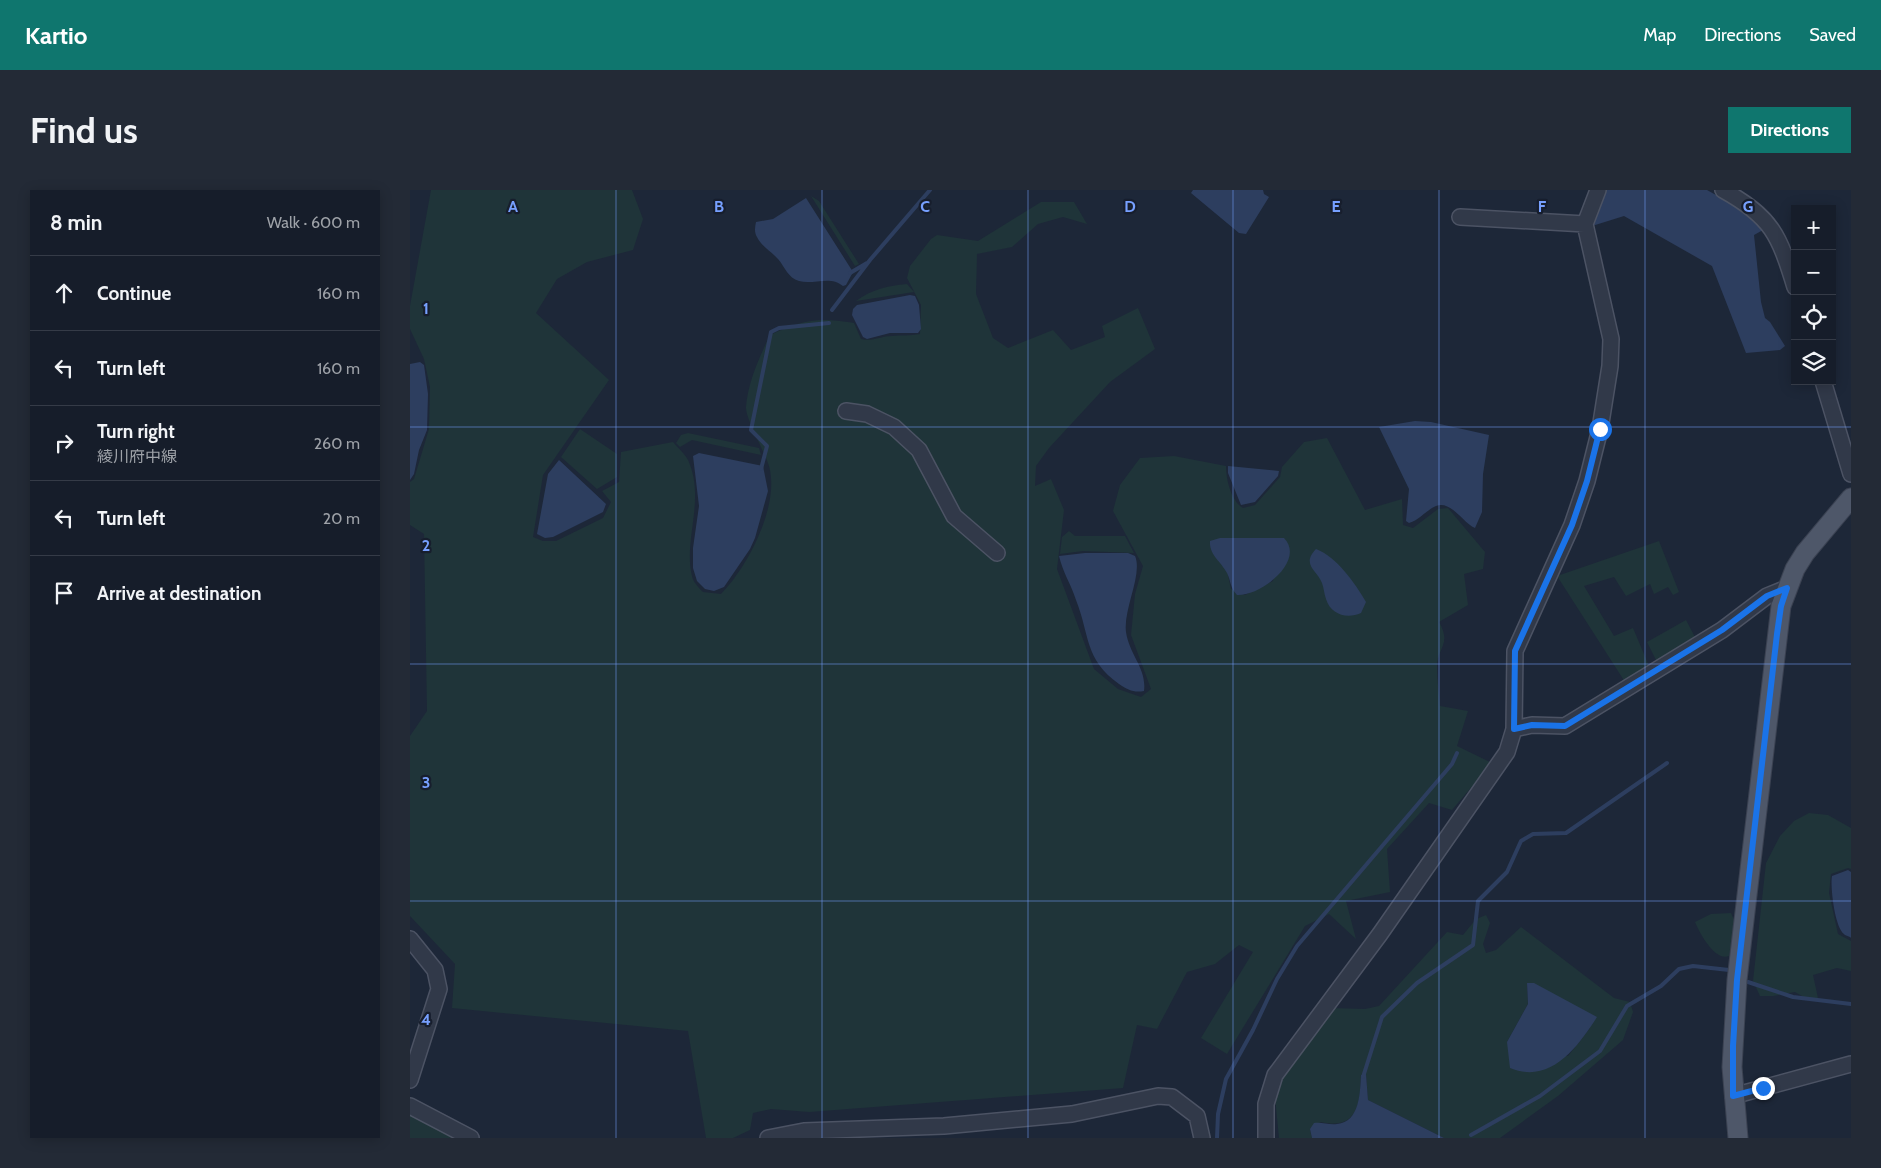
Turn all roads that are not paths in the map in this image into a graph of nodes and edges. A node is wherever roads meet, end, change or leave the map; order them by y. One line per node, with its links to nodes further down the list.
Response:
1 (1598, 190): 4 (street)
2 (1723, 190): 5 (street)
3 (1460, 217): 4 (street)
4 (1585, 224): 12 (street)
5 (1791, 275)
6 (1824, 385): 8 (street)
7 (846, 411): 10 (street)
8 (1851, 474)
9 (1851, 498): 11 (main road)
10 (997, 553)
11 (1787, 588): 12 (street); 16 (main road)
12 (1514, 729): 21 (street)
13 (410, 939): 15 (street)
14 (1851, 1064): 16 (street)
15 (410, 1080)
16 (1733, 1096): 22 (main road)
17 (410, 1106): 18 (street)
18 (471, 1138)
19 (768, 1138): 20 (street)
20 (1202, 1138)
21 (1266, 1138)
22 (1738, 1138)

